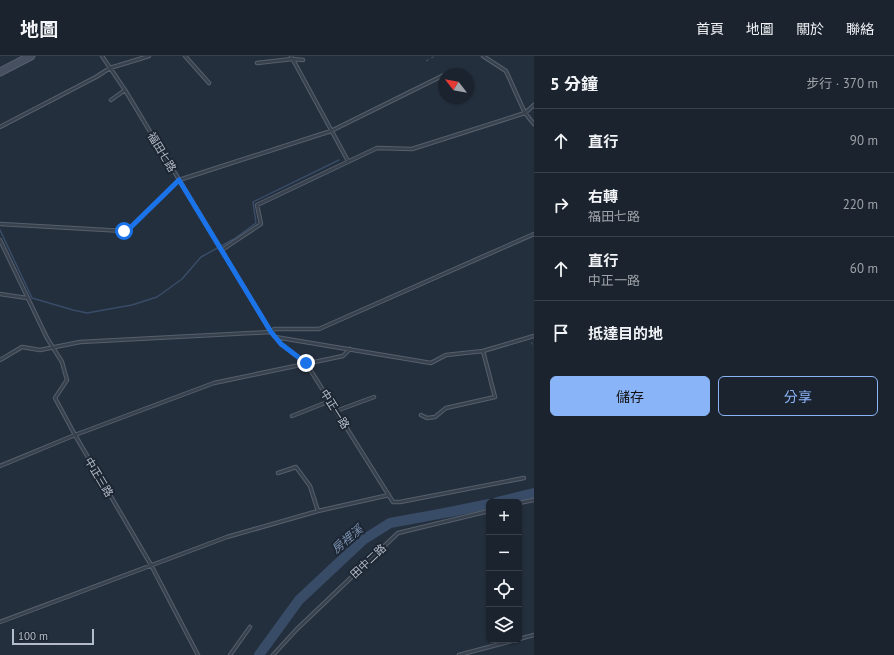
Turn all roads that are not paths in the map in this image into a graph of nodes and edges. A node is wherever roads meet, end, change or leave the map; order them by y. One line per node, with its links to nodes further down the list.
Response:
1 (30, 56): 10 (main road)
2 (102, 56): 9 (lane, 福田七路)
3 (149, 56): 9 (lane)
4 (185, 56): 12 (lane)
5 (483, 56): 16 (lane)
6 (292, 57): 7 (lane); 8 (lane); 19 (lane)
7 (303, 60)
8 (257, 63)
9 (110, 68): 13 (lane, 福田七路); 18 (lane)
10 (0, 72)
11 (438, 78): 19 (lane)
12 (209, 83)
13 (125, 90): 14 (lane); 21 (lane, 福田七路)
14 (111, 100)
15 (534, 105): 16 (lane)
16 (525, 113): 17 (lane); 20 (lane)
17 (534, 124)
18 (0, 127)
19 (332, 131): 20 (lane); 21 (lane)
20 (348, 161): 25 (lane)
21 (179, 180): 22 (lane); 25 (lane, 福田七路)
22 (0, 224)
23 (534, 234): 28 (lane)
24 (0, 240): 27 (lane, 中正三路)
25 (222, 250): 28 (lane, 福田七路)
26 (0, 294): 27 (lane)
27 (28, 298): 31 (lane, 中正三路)
28 (271, 332): 30 (lane, 中正一路); 31 (lane)
29 (534, 336): 33 (lane)
30 (275, 337): 32 (lane); 35 (lane, 中正一路)
31 (52, 347): 34 (lane); 41 (lane, 中正三路)
32 (350, 349): 33 (lane); 35 (lane)
33 (483, 351): 39 (lane)
34 (0, 360)
35 (306, 363): 37 (lane, 中正一路); 41 (lane)
36 (374, 397): 38 (lane)
37 (330, 401): 38 (lane, 中正一路); 40 (lane)
38 (336, 411): 45 (lane, 中正一路)
39 (421, 415)
40 (292, 416)
41 (75, 435): 42 (lane); 50 (lane, 中正三路)
42 (0, 466)
43 (278, 473): 48 (lane)
44 (524, 478): 45 (lane)
45 (389, 495): 48 (lane)
46 (534, 500): 47 (lane)
47 (522, 502)
48 (318, 511): 50 (lane)
49 (486, 512): 58 (lane, 田中二路)
50 (151, 565): 51 (lane); 56 (lane, 中正三路)
51 (0, 622)
52 (250, 627): 57 (lane)
53 (534, 635): 54 (lane)
54 (522, 638)
55 (504, 643): 59 (lane)
56 (198, 655)
57 (230, 655)
58 (273, 655)
59 (459, 655)

